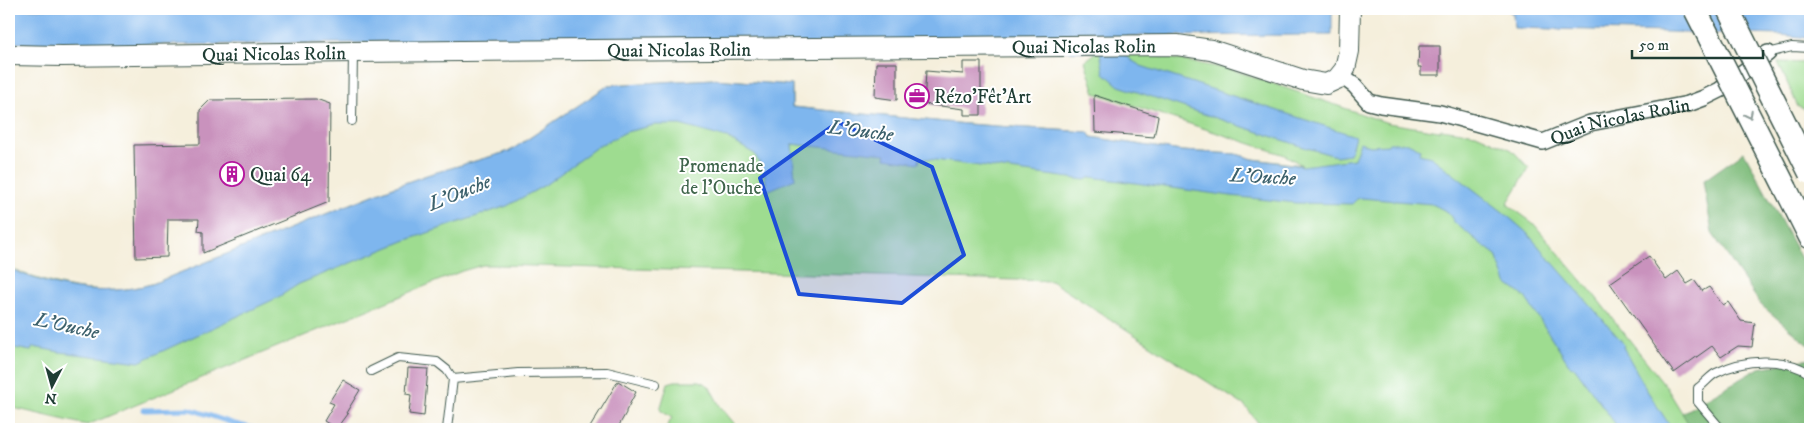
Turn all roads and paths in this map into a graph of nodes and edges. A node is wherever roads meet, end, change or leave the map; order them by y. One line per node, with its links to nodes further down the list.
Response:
1 (1350, 9): 8 (street)
2 (1695, 9): 11 (main road, one-way to 11, bridge)
3 (1728, 9): 10 (main road, bridge)
4 (1810, 48): 6 (lane, Quai Nicolas Rolin)
5 (353, 52): 7 (street, Quai Nicolas Rolin); 8 (street, Quai Nicolas Rolin); 9 (lane)
6 (1768, 53): 8 (street, Quai Nicolas Rolin)
7 (9, 55)
8 (1340, 75)
9 (352, 121)
10 (1810, 173)
11 (1810, 237)
12 (372, 371): 14 (lane)
13 (1810, 374): 17 (lane)
14 (453, 379): 15 (lane); 16 (lane)
15 (656, 384)
16 (447, 429)
17 (1720, 429)

